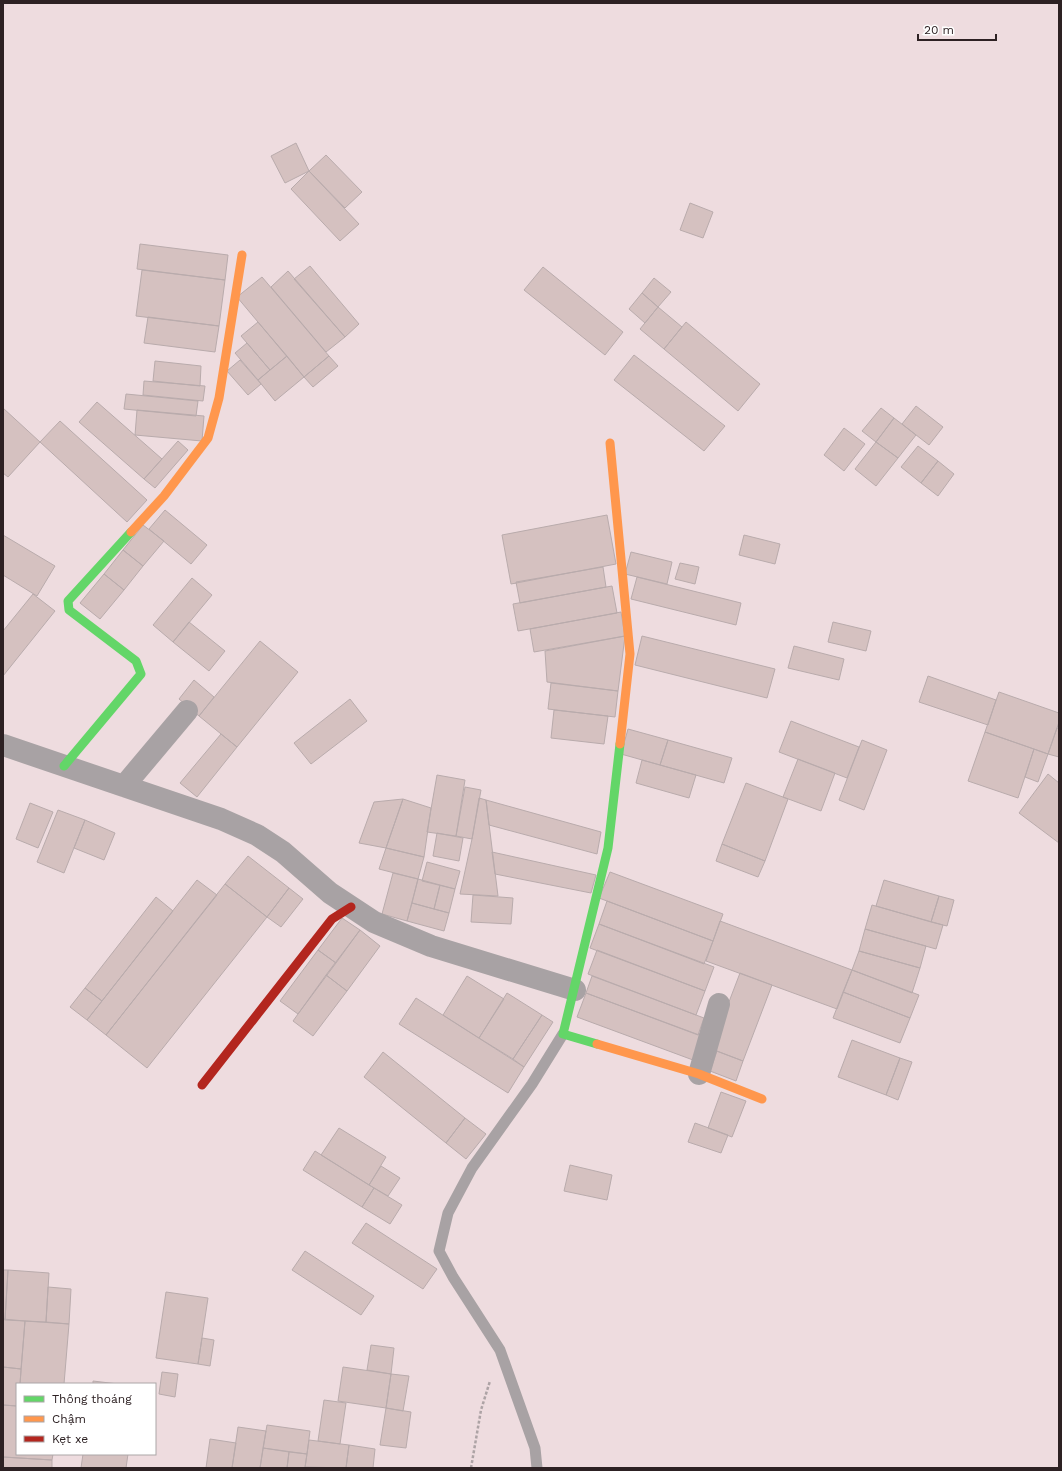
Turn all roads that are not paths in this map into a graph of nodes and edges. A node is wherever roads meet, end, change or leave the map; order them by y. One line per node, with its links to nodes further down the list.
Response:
1 (242, 255): 5 (street)
2 (610, 443): 8 (street)
3 (187, 711): 6 (street)
4 (3, 745): 5 (street)
5 (64, 766): 6 (street)
6 (124, 786): 7 (street)
7 (352, 907): 8 (street); 12 (street)
8 (575, 990): 10 (street)
9 (718, 1004): 11 (street)
10 (563, 1034): 11 (street); 14 (lane)
11 (699, 1074): 13 (street)
12 (202, 1084)
13 (762, 1099)
14 (537, 1468)

